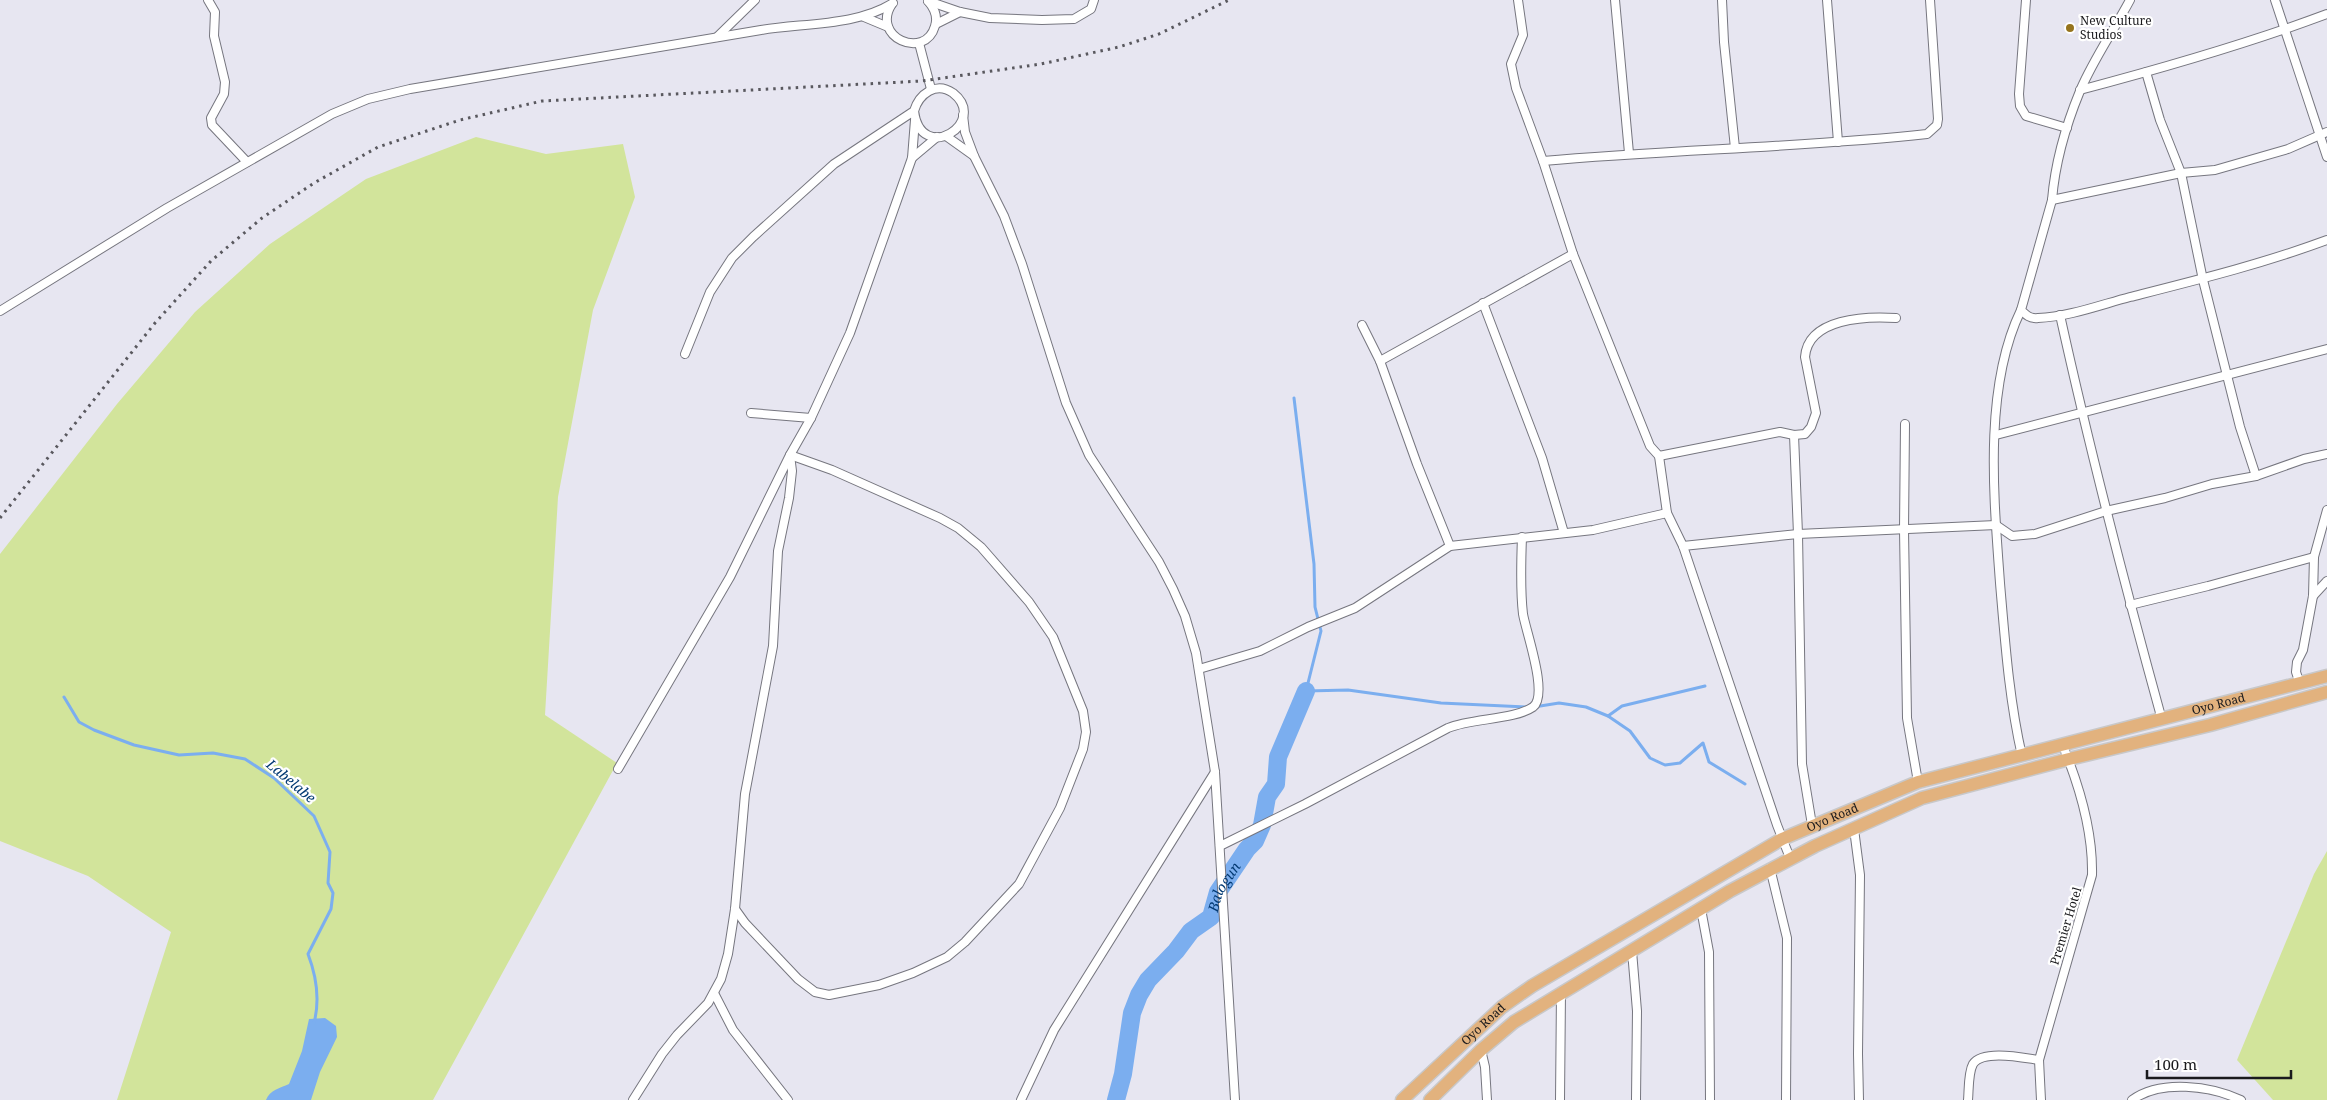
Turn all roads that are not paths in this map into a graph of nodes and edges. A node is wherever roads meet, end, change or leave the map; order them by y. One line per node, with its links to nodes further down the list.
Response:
1 (208, 0): 40 (street)
2 (755, 0): 20 (street)
3 (927, 0): 14 (street); 17 (street)
4 (1094, 0): 14 (street)
5 (1518, 0): 39 (street)
6 (1615, 0): 35 (street)
7 (1722, 0): 34 (street)
8 (1827, 0): 33 (street)
9 (1930, 0): 33 (street)
10 (2026, 0): 28 (street)
11 (2130, 0): 24 (street)
12 (2275, 0): 19 (street)
13 (894, 1): 16 (street); 18 (street)
14 (960, 12): 17 (street)
15 (2327, 14): 19 (street)
16 (864, 17): 18 (street); 20 (street)
17 (936, 24): 21 (street)
18 (888, 27): 21 (street)
19 (2284, 30): 22 (street); 31 (street)
20 (716, 37): 40 (street)
21 (919, 43): 23 (street)
22 (2146, 72): 24 (street); 41 (street)
23 (931, 89): 25 (street); 26 (street)
24 (2080, 90): 28 (street)
25 (914, 111): 27 (street); 53 (street)
26 (963, 115): 30 (street); 36 (street)
27 (915, 120): 32 (street); 38 (street)
28 (2066, 128): 42 (street)
29 (2327, 132): 31 (street)
30 (946, 136): 32 (street); 36 (street)
31 (2319, 136): 37 (street); 41 (street)
32 (936, 137): 38 (street)
33 (1838, 142): 34 (street)
34 (1734, 148): 35 (street)
35 (1629, 153): 39 (street)
36 (974, 156): 80 (street)
37 (2327, 157)
38 (912, 158): 58 (street)
39 (1543, 161): 44 (street)
40 (247, 162): 48 (street)
41 (2181, 173): 42 (street); 45 (street)
42 (2052, 200): 47 (street)
43 (2327, 240): 45 (street)
44 (1572, 254): 46 (street); 64 (street)
45 (2203, 280): 49 (street); 55 (street)
46 (1483, 303): 54 (street); 71 (street)
47 (2021, 310): 49 (street); 61 (street)
48 (0, 312)
49 (2060, 315): 57 (street)
50 (1896, 318): 60 (street)
51 (1362, 325): 54 (street)
52 (2327, 349): 55 (street)
53 (685, 354)
54 (1380, 360): 74 (street)
55 (2227, 376): 57 (street); 65 (street)
56 (751, 413): 58 (street)
57 (2081, 413): 61 (street); 67 (street)
58 (811, 418): 63 (street)
59 (1905, 424): 70 (street)
60 (1794, 435): 64 (street); 72 (street)
61 (1996, 435): 69 (street)
62 (2327, 454): 65 (street)
63 (790, 455): 88 (street); 98 (street); 98 (street)
64 (1659, 456): 68 (street)
65 (2256, 476): 67 (street)
66 (2327, 510): 76 (street)
67 (2106, 511): 69 (street); 79 (street)
68 (1667, 513): 71 (street); 75 (street)
69 (1996, 526): 70 (street); 86 (street)
70 (1904, 530): 72 (street); 90 (street)
71 (1564, 533): 73 (street)
72 (1798, 534): 75 (street); 91 (street)
73 (1522, 537): 74 (street); 94 (street)
74 (1450, 546): 80 (street)
75 (1683, 546): 93 (street)
76 (2314, 557): 78 (street); 79 (street)
77 (2327, 581): 78 (street)
78 (2313, 596): 82 (street)
79 (2130, 605): 84 (street)
80 (1199, 669): 89 (street)
81 (2327, 676): 82 (main road, Oyo Road)
82 (2300, 684): 84 (main road, Oyo Road)
83 (2327, 692): 87 (main road, Oyo Road)
84 (2162, 720): 85 (main road, Oyo Road)
85 (2063, 746): 86 (main road, Oyo Road); 87 (street, Premier Hotel)
86 (2022, 756): 90 (main road, Oyo Road)
87 (2068, 758): 92 (main road, Oyo Road); 103 (street, Premier Hotel)
88 (618, 770)
89 (1215, 772): 94 (street); 106 (street)
90 (1918, 782): 91 (main road, Oyo Road)
91 (1812, 825): 93 (main road, Oyo Road)
92 (1854, 829): 95 (main road, Oyo Road); 115 (street)
93 (1782, 839): 95 (street); 108 (main road, Oyo Road)
94 (1220, 846): 107 (street)
95 (1790, 858): 96 (main road, Oyo Road)
96 (1770, 868): 97 (main road, Oyo Road); 114 (street)
97 (1701, 909): 99 (main road, Oyo Road); 113 (street)
98 (735, 910): 101 (street)
99 (1632, 952): 100 (main road, Oyo Road); 112 (street)
100 (1561, 992): 102 (main road, Oyo Road); 111 (street)
101 (714, 993): 104 (street); 105 (street)
102 (1481, 1050): 109 (main road, Oyo Road); 110 (street)
103 (2039, 1060): 116 (street); 117 (street, Premier Hotel)
104 (633, 1100)
105 (788, 1100)
106 (1021, 1100)
107 (1236, 1100)
108 (1402, 1100)
109 (1430, 1100)
110 (1487, 1100)
111 (1560, 1100)
112 (1636, 1100)
113 (1710, 1100)
114 (1786, 1100)
115 (1859, 1100)
116 (1968, 1100)
117 (2040, 1100)
118 (2132, 1100): 119 (street)
119 (2241, 1100)

